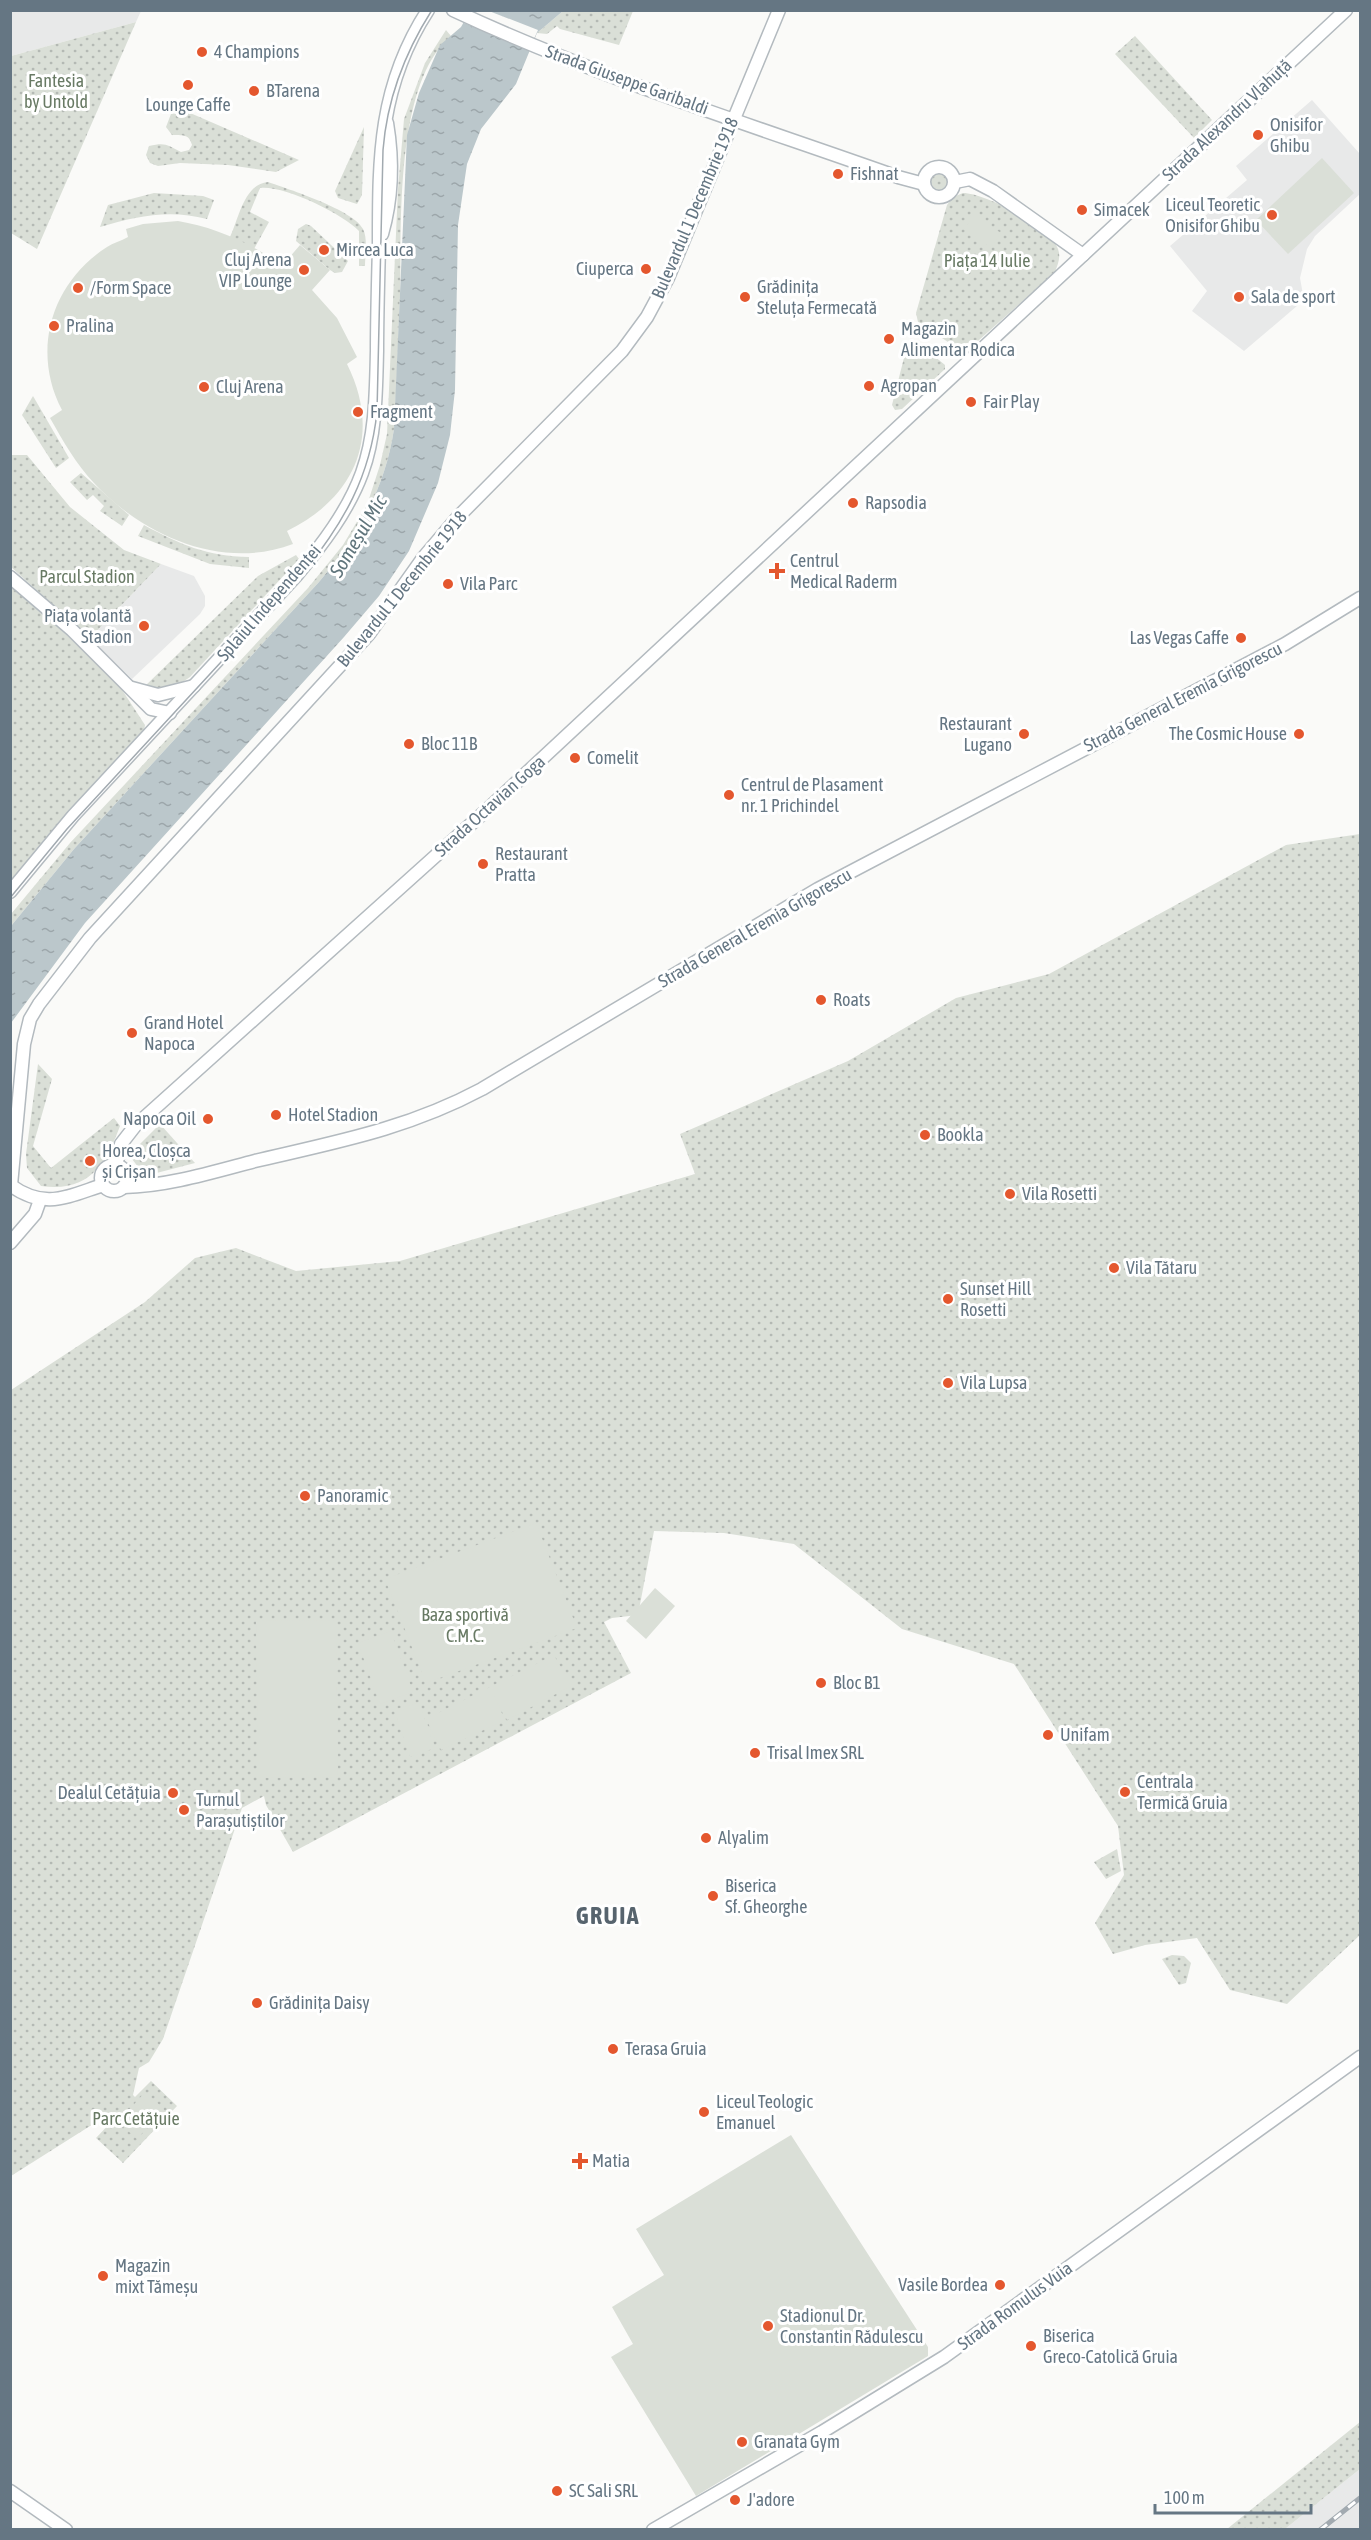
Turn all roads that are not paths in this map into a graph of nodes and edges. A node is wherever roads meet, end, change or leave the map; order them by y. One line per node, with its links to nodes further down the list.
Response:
1 (428, 10): 11 (main road, Splaiul Independenței)
2 (779, 10): 5 (main road, Bulevardul 1 Decembrie 1918)
3 (1346, 10): 8 (main road, Strada Alexandru Vlahuță)
4 (458, 13): 5 (main road, Strada Giuseppe Garibaldi)
5 (733, 119): 7 (main road, Strada Giuseppe Garibaldi); 17 (main road, Bulevardul 1 Decembrie 1918)
6 (955, 182): 7 (main road); 7 (main road); 8 (main road)
7 (924, 184)
8 (1083, 255): 16 (main road, Strada Octavian Goga)
9 (10, 577): 12 (main road)
10 (1360, 598): 19 (main road, Strada General Eremia Grigorescu)
11 (195, 686): 13 (main road); 14 (main road, Splaiul Independenței)
12 (131, 688): 13 (main road); 14 (main road)
13 (158, 695): 14 (main road)
14 (172, 710): 15 (main road, Splaiul Independenței)
15 (10, 892)
16 (116, 1166): 18 (main road); 19 (main road)
17 (10, 1185): 20 (main road)
18 (103, 1185): 19 (main road); 20 (main road)
19 (124, 1187)
20 (40, 1200): 21 (main road)
21 (10, 1243)
22 (1360, 2057): 25 (main road, Strada Romulus Vuia)
23 (10, 2491): 24 (main road)
24 (66, 2529)
25 (653, 2529)

